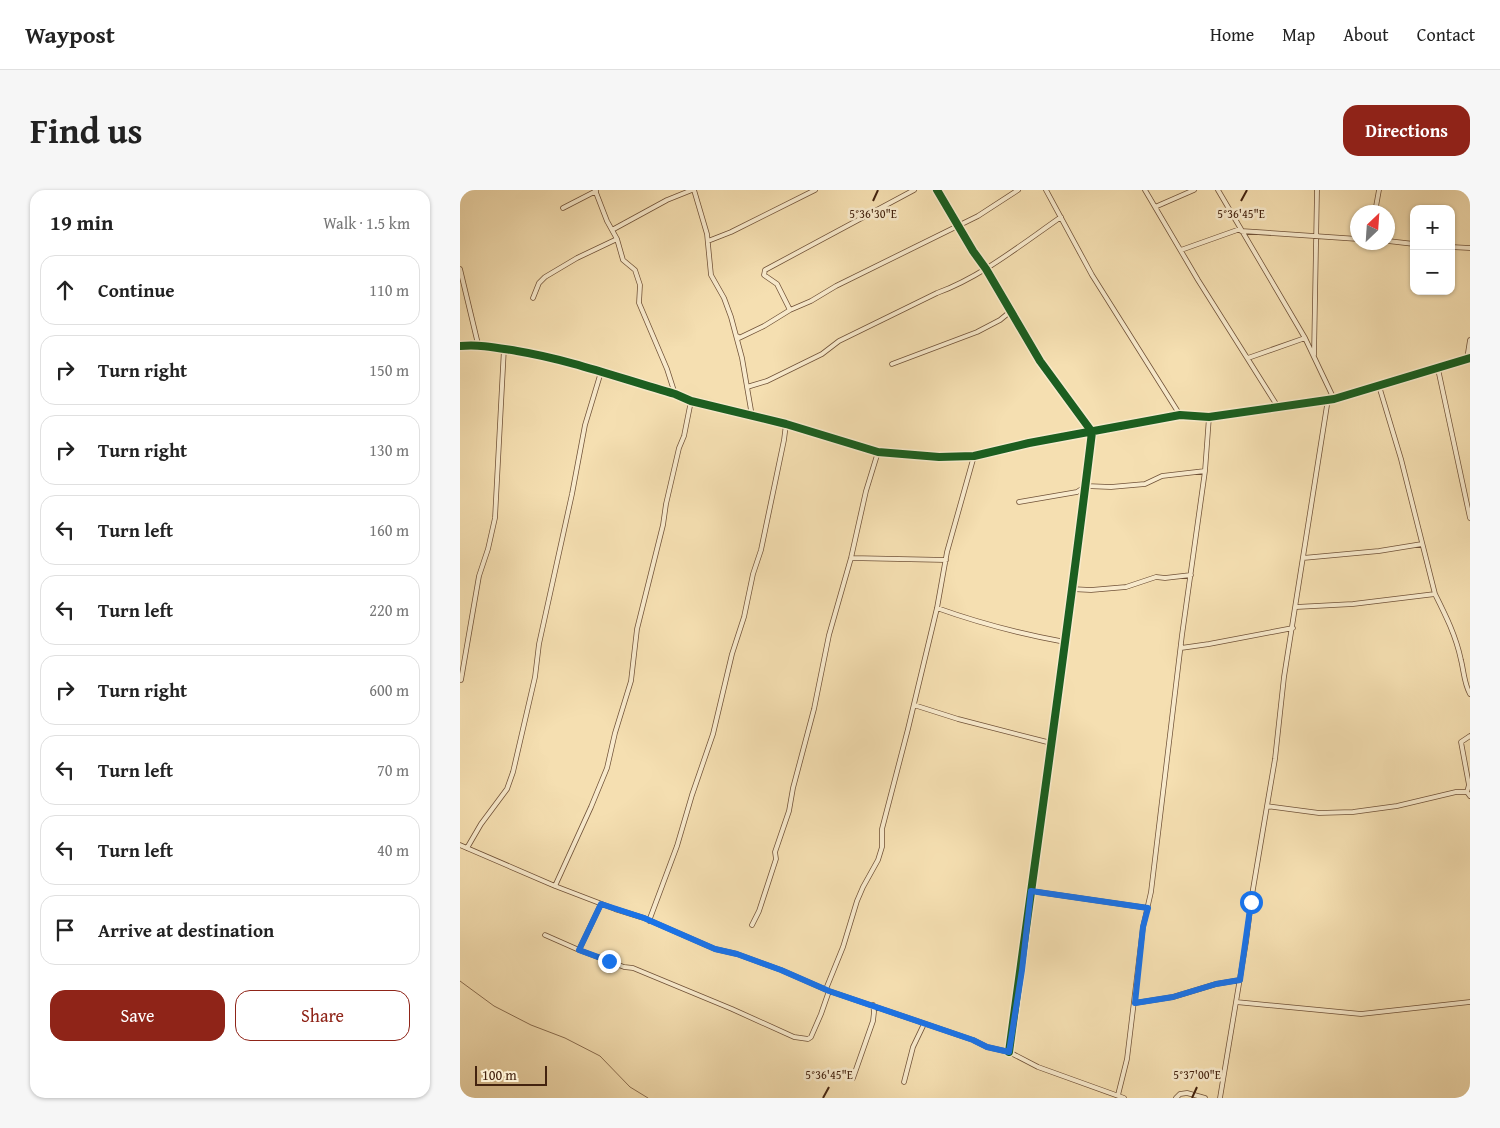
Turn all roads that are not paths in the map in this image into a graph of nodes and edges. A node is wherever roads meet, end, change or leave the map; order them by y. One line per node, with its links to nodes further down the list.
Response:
1 (596, 190): 15 (street); 18 (street)
2 (693, 190): 18 (street); 23 (street)
3 (815, 190): 23 (street)
4 (914, 190): 33 (street)
5 (937, 190): 17 (street)
6 (1018, 190): 17 (street)
7 (1046, 190): 16 (street)
8 (1145, 190): 14 (street)
9 (1194, 190): 14 (street)
10 (1218, 190): 19 (street)
11 (1317, 190): 20 (street)
12 (1379, 190): 13 (street)
13 (1376, 205)
14 (1155, 207): 28 (street)
15 (563, 208)
16 (1061, 217): 29 (street); 54 (street)
17 (958, 226): 29 (street); 33 (street)
18 (612, 230): 21 (street)
19 (1241, 230): 20 (street); 28 (street); 36 (street)
20 (1316, 237): 22 (street); 41 (street)
21 (617, 239): 32 (street); 49 (street)
22 (1350, 239)
23 (708, 241): 35 (street)
24 (1395, 242): 25 (street)
25 (1410, 244)
26 (1455, 247): 27 (street)
27 (1470, 248)
28 (1181, 250): 42 (street)
29 (986, 268): 34 (street); 48 (street)
30 (460, 269): 31 (street)
31 (462, 285): 38 (street)
32 (533, 298)
33 (790, 310): 35 (street)
34 (1011, 312): 44 (street); 58 (street)
35 (737, 336): 48 (street)
36 (1305, 338): 41 (street); 42 (street)
37 (1470, 340): 43 (street)
38 (478, 344): 39 (street); 40 (street)
39 (460, 346)
40 (504, 348): 46 (street); 77 (street)
41 (1314, 356): 50 (street)
42 (1248, 358): 53 (street)
43 (1468, 359): 45 (street)
44 (892, 364)
45 (1438, 369): 47 (street); 64 (street)
46 (600, 372): 49 (street); 85 (street)
47 (1379, 386): 50 (street); 65 (street)
48 (747, 387): 55 (street)
49 (674, 394): 52 (street)
50 (1334, 398): 51 (street)
51 (1328, 399): 53 (street); 67 (street)
52 (691, 401): 55 (street); 86 (street)
53 (1278, 407): 56 (street)
54 (1180, 415): 56 (street); 58 (street)
55 (752, 416): 57 (street)
56 (1210, 417): 61 (street)
57 (786, 424): 59 (street); 90 (street)
58 (1092, 432): 60 (street); 62 (street)
59 (878, 452): 60 (street); 66 (street)
60 (974, 456): 68 (street)
61 (1205, 471): 62 (street); 69 (street)
62 (1086, 486): 63 (street); 70 (street)
63 (1018, 502)
64 (1470, 518)
65 (1422, 544): 67 (street); 71 (street)
66 (851, 558): 68 (street); 91 (street)
67 (1303, 558): 72 (street)
68 (946, 560): 73 (street)
69 (1191, 575): 70 (street); 76 (street)
70 (1071, 589): 75 (street)
71 (1435, 594): 72 (street); 78 (street)
72 (1296, 607): 74 (street)
73 (937, 608): 75 (street); 79 (street)
74 (1293, 628): 76 (street); 83 (street)
75 (1065, 642): 81 (street)
76 (1181, 648): 89 (street)
77 (461, 680)
78 (1470, 694)
79 (914, 705): 81 (street); 95 (street)
80 (1470, 736): 82 (street)
81 (1051, 743): 87 (street)
82 (1468, 794): 83 (street)
83 (1267, 806): 94 (street)
84 (460, 845): 85 (street)
85 (467, 848): 86 (street)
86 (555, 886): 88 (street)
87 (1031, 891): 89 (street); 101 (street)
88 (601, 904): 90 (street); 93 (street)
89 (1148, 908): 98 (street)
90 (649, 921): 95 (street)
91 (752, 924)
92 (545, 935): 93 (street)
93 (579, 950): 95 (street)
94 (1240, 980): 96 (street); 98 (street)
95 (827, 990): 99 (street)
96 (1236, 1002): 97 (street); 108 (street)
97 (1470, 1002)
98 (1135, 1003): 104 (street)
99 (873, 1005): 100 (street); 102 (street)
100 (924, 1024): 101 (street); 103 (street)
101 (1009, 1052): 104 (street)
102 (853, 1078)
103 (904, 1082)
104 (1118, 1095): 105 (street)
105 (1124, 1098)
106 (1176, 1098): 107 (street)
107 (1205, 1098)
108 (1220, 1098)

